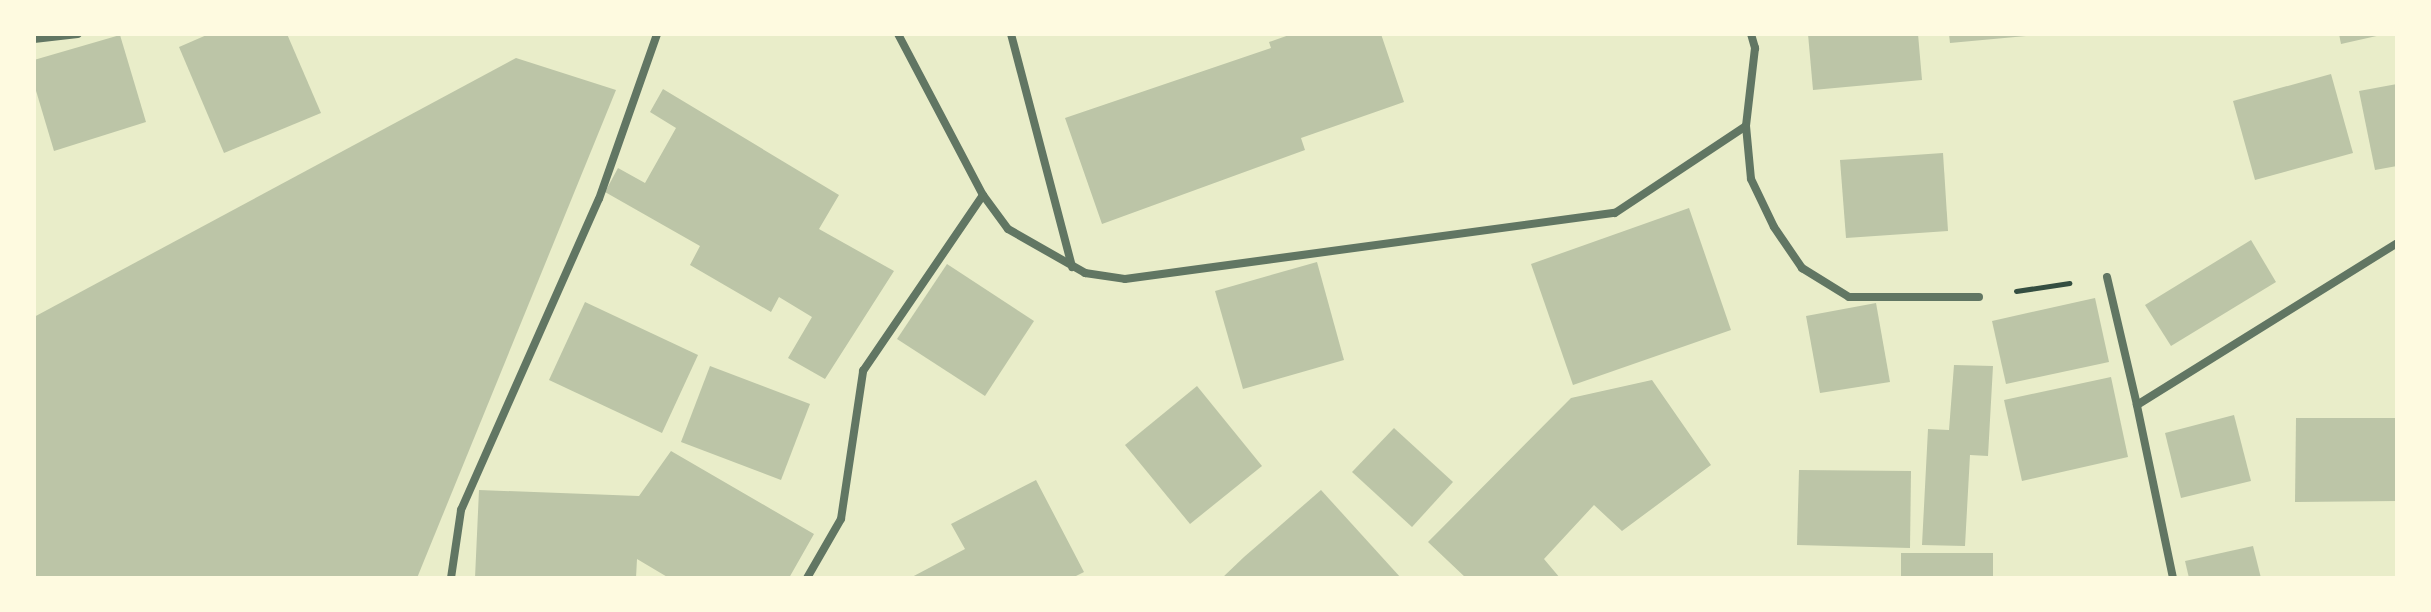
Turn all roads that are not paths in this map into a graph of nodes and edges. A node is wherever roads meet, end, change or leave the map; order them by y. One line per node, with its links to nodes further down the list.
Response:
1 (78, 34): 6 (street)
2 (657, 34): 14 (street)
3 (898, 34): 8 (street)
4 (1011, 34): 10 (street)
5 (1751, 34): 7 (street)
6 (34, 39)
7 (1746, 126): 10 (street); 12 (street)
8 (983, 195): 10 (street); 15 (street)
9 (2397, 243): 13 (street)
10 (1072, 267)
11 (2107, 277): 13 (street)
12 (1979, 297)
13 (2137, 405): 16 (street)
14 (451, 578)
15 (807, 578)
16 (2173, 578)

